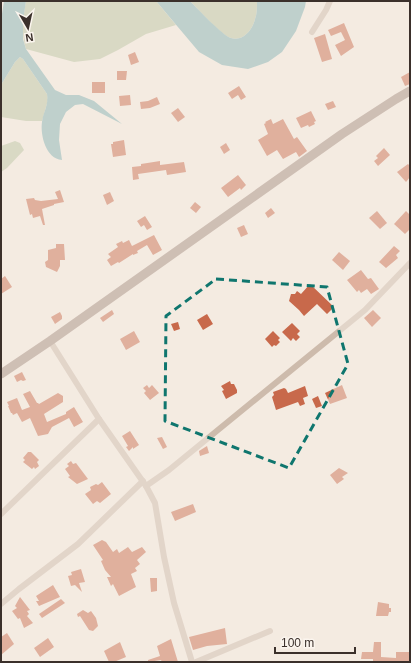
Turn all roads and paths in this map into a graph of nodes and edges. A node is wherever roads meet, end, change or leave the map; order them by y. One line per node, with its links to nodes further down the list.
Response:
1 (330, 1): 2 (street)
2 (312, 32)
3 (410, 91): 5 (street)
4 (410, 263): 8 (street)
5 (50, 341): 6 (street); 7 (street)
6 (1, 374)
7 (99, 419): 8 (street); 9 (street)
8 (144, 484): 10 (street); 12 (street)
9 (1, 514)
10 (1, 604)
11 (270, 630): 13 (street)
12 (192, 662)
13 (196, 662)

